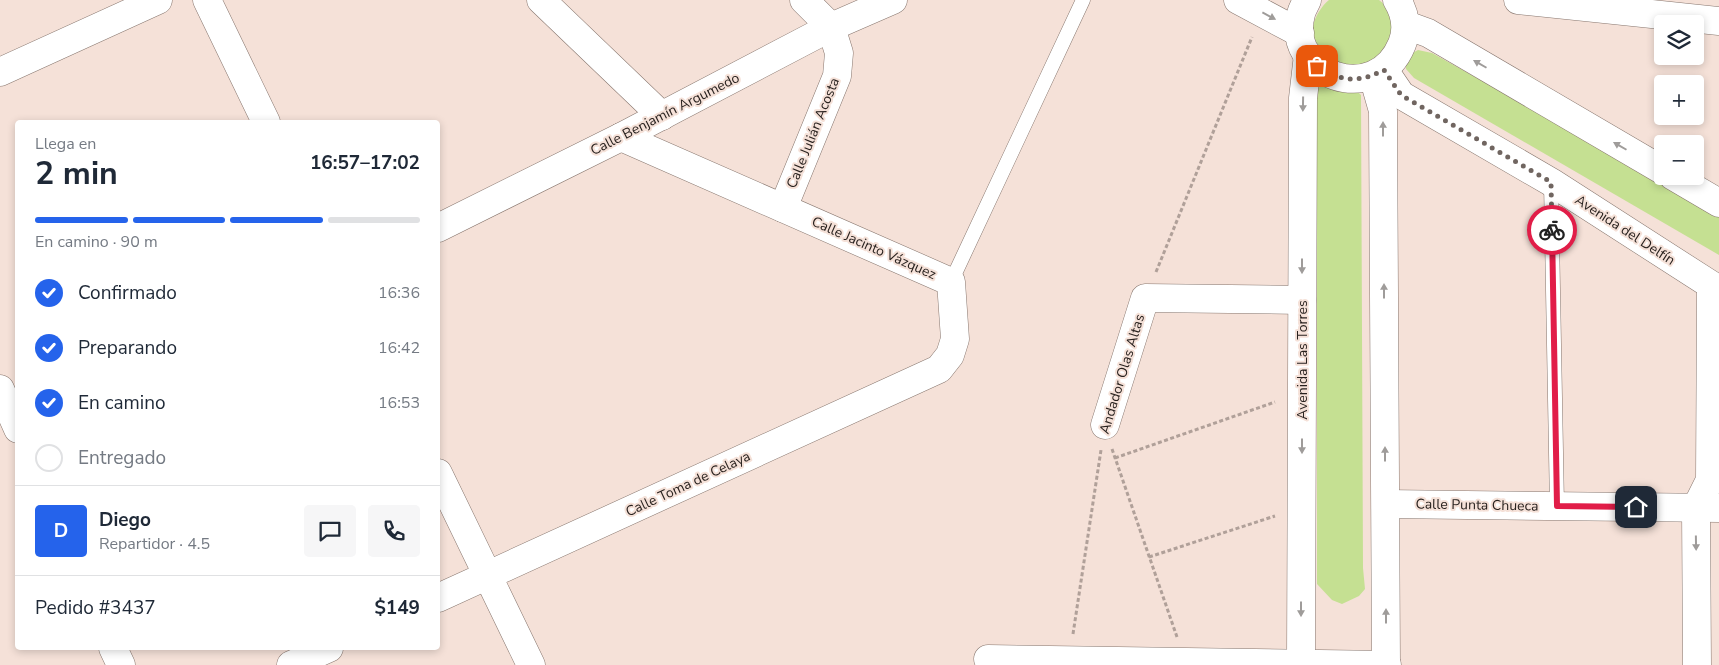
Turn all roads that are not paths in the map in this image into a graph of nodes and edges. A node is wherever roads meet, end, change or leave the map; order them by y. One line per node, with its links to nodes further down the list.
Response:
1 (158, 0): 14 (street)
2 (207, 0): 17 (street)
3 (541, 0): 16 (street)
4 (804, 0): 12 (street)
5 (893, 0): 12 (street, Calle Benjamín Argumedo)
6 (1083, 0): 25 (lane, Calle Jacinto Vázquez)
7 (1238, 0): 13 (street, one-way to 13)
8 (1307, 0): 13 (street, Avenida Las Torres)
9 (1518, 0): 11 (street)
10 (1402, 6): 15 (street); 19 (street, one-way to 10)
11 (1719, 21)
12 (831, 27): 16 (street, Calle Benjamín Argumedo); 23 (street, Calle Julián Acosta)
13 (1304, 44): 15 (street); 27 (street, Avenida Las Torres, one-way to 27)
14 (0, 72)
15 (1379, 73): 20 (street, Avenida del Delfín); 35 (street, one-way to 15)
16 (662, 116): 18 (street, Calle Benjamín Argumedo)
17 (265, 120)
18 (621, 137): 23 (street, Calle Jacinto Vázquez); 24 (street, Calle Benjamín Argumedo)
19 (1654, 165)
20 (1551, 182): 26 (street, Avenida del Delfín); 36 (lane)
21 (1688, 185): 22 (street)
22 (1719, 203)
23 (783, 208): 25 (street, Calle Jacinto Vázquez)
24 (440, 227)
25 (951, 282): 38 (street, Calle Toma de Celaya)
26 (1715, 288): 34 (street)
27 (1302, 300): 30 (street, Andador Olas Altas); 44 (street, Avenida Las Torres, one-way to 44)
28 (0, 389): 29 (street)
29 (15, 423)
30 (1105, 425)
31 (15, 432): 32 (street)
32 (0, 440)
33 (440, 477): 38 (street)
34 (1715, 487): 37 (street)
35 (1386, 504): 36 (street, Calle Punta Chueca); 48 (street, one-way to 35)
36 (1557, 506): 37 (street, Calle Punta Chueca)
37 (1707, 508): 49 (street, one-way to 49)
38 (488, 575): 39 (street, Calle Toma de Celaya); 47 (street)
39 (440, 597)
40 (114, 650): 45 (street)
41 (325, 650): 46 (street)
42 (988, 659): 43 (street)
43 (1069, 662): 44 (street)
44 (1301, 664): 48 (street)
45 (121, 665)
46 (291, 665)
47 (531, 665)
48 (1387, 665)
49 (1697, 665)

